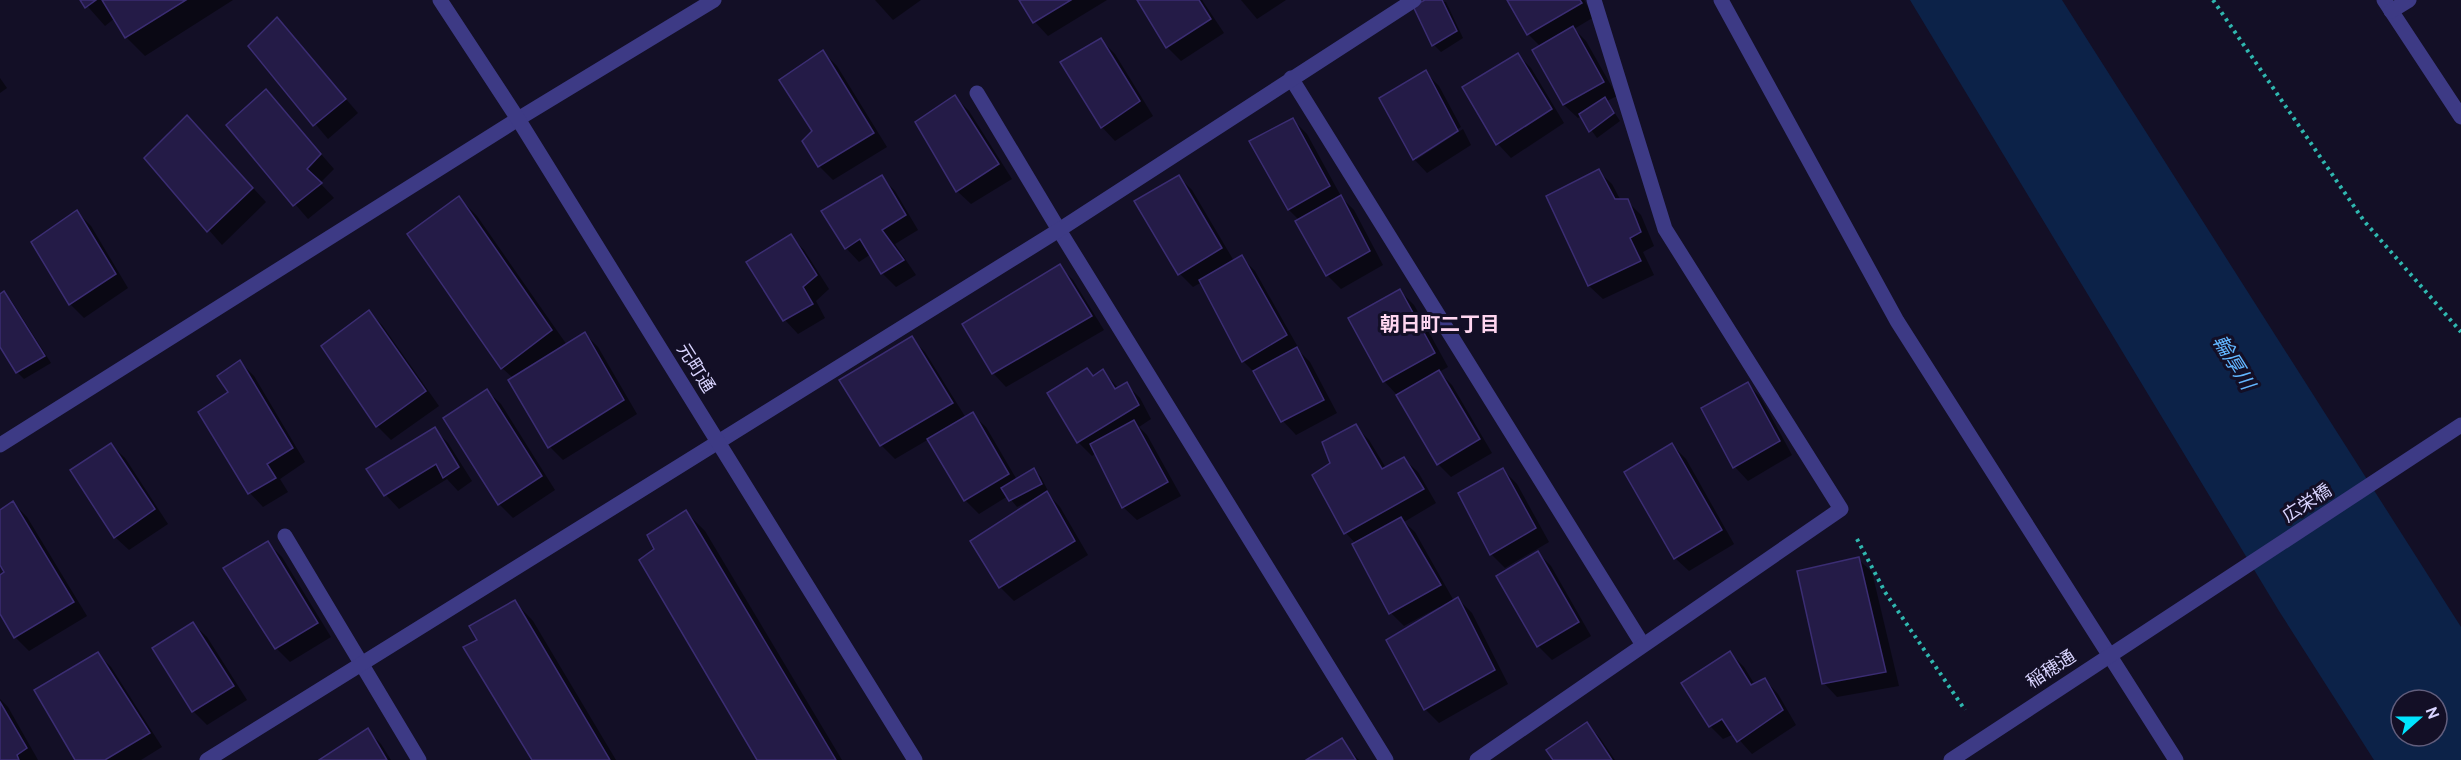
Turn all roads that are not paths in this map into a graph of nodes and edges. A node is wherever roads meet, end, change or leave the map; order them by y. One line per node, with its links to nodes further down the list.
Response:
1 (440, 0): 11 (street, 元町通)
2 (714, 0): 11 (street)
3 (1414, 0): 8 (street)
4 (1594, 0): 18 (street)
5 (1721, 0): 19 (street)
6 (2409, 0): 7 (street)
7 (2387, 6): 10 (street)
8 (1291, 78): 12 (street); 18 (street)
9 (977, 93): 12 (street)
10 (2461, 117)
11 (518, 119): 14 (street, 元町通); 15 (street)
12 (1059, 230): 14 (street); 24 (street)
13 (2461, 425): 17 (street, 広栄橋)
14 (720, 442): 20 (street); 23 (street, 元町通)
15 (0, 445)
16 (285, 536): 20 (street)
17 (2174, 614): 19 (street, 稲穂通)
18 (1643, 645): 25 (street)
19 (2108, 655): 26 (street, 稲穂通); 27 (street)
20 (361, 664): 21 (street); 22 (street)
21 (207, 760)
22 (419, 760)
23 (915, 760)
24 (1386, 760)
25 (1477, 760)
26 (1951, 760)
27 (2176, 760)

